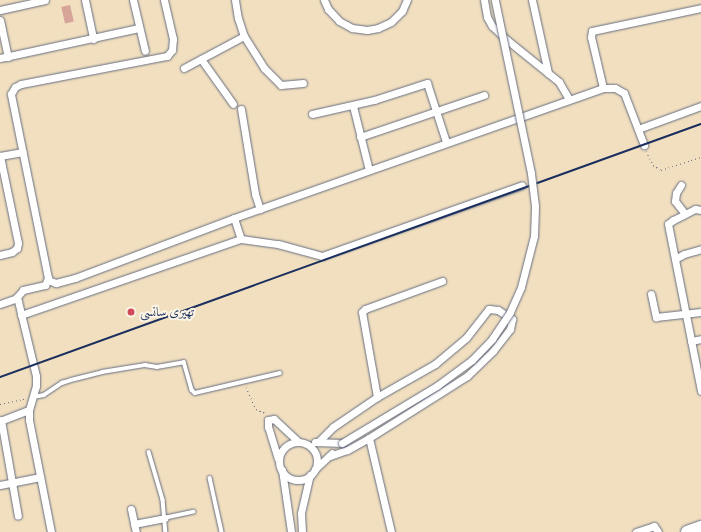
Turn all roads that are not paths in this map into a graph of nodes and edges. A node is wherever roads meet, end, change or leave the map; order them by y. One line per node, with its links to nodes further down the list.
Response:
1 (45, 0): 12 (street)
2 (85, 0): 16 (street)
3 (134, 0): 14 (street)
4 (164, 0): 37 (street)
5 (235, 0): 15 (street)
6 (324, 0): 7 (street)
7 (407, 0)
8 (484, 0): 22 (street)
9 (495, 0): 69 (street, bridge)
10 (532, 0): 22 (street)
11 (701, 8): 24 (street)
12 (0, 10)
13 (0, 20): 18 (street)
14 (140, 28): 16 (street); 17 (street)
15 (244, 36): 20 (street); 23 (street)
16 (93, 39): 18 (street)
17 (145, 51)
18 (8, 57): 19 (street)
19 (0, 58)
20 (201, 59): 21 (street); 27 (street)
21 (184, 68)
22 (548, 73): 26 (street)
23 (304, 83)
24 (603, 88): 26 (street); 33 (street)
25 (484, 95): 31 (street)
26 (569, 99): 35 (street)
27 (233, 104)
28 (352, 106): 31 (street); 32 (street); 34 (street)
29 (701, 106): 33 (street)
30 (241, 109): 42 (street)
31 (437, 112): 34 (street); 35 (street)
32 (312, 114)
33 (638, 129): 36 (street)
34 (360, 138): 39 (street)
35 (446, 142): 39 (street)
36 (644, 145)
37 (23, 152): 38 (street); 50 (street)
38 (0, 156): 48 (street)
39 (369, 170): 42 (street)
40 (522, 185): 46 (street)
41 (681, 185): 44 (street)
42 (260, 209): 45 (street)
43 (701, 210): 44 (street)
44 (685, 214): 49 (street)
45 (234, 218): 46 (street); 50 (street)
46 (241, 239): 57 (street)
47 (701, 249): 49 (street)
48 (0, 255)
49 (675, 259): 56 (street)
50 (48, 280): 53 (street)
51 (442, 281): 63 (street)
52 (651, 294): 56 (street)
53 (17, 298): 54 (street); 57 (street)
54 (0, 304)
55 (701, 312): 56 (street)
56 (686, 314): 59 (street)
57 (21, 315): 62 (street)
58 (701, 339): 59 (street)
59 (691, 341): 61 (street)
60 (280, 373): 62 (lane)
61 (701, 391)
62 (33, 397): 64 (street)
63 (377, 397): 66 (street); 68 (street)
64 (29, 410): 65 (street); 76 (street)
65 (1, 420): 78 (street)
66 (369, 438): 71 (street); 92 (street)
67 (300, 442): 68 (street); 72 (street); 72 (street); 73 (street)
68 (318, 442): 69 (street)
69 (342, 443): 71 (street)
70 (150, 452): 83 (lane)
71 (330, 456): 73 (street)
72 (279, 461): 74 (street)
73 (315, 469): 75 (street)
74 (282, 470): 75 (street); 90 (street)
75 (310, 475): 91 (street)
76 (40, 477): 78 (street); 86 (street)
77 (210, 478): 89 (lane)
78 (12, 483): 79 (street); 82 (street)
79 (0, 486)
80 (131, 509): 84 (street)
81 (193, 512): 83 (lane)
82 (18, 516)
83 (164, 518): 84 (street); 88 (lane)
84 (134, 524): 87 (street)
85 (701, 527): 95 (highway)
86 (51, 532)
87 (136, 532)
88 (166, 532)
89 (222, 532)
90 (291, 532)
91 (302, 532)
92 (391, 532)
93 (636, 532): 94 (street)
94 (658, 532)
95 (687, 532)

